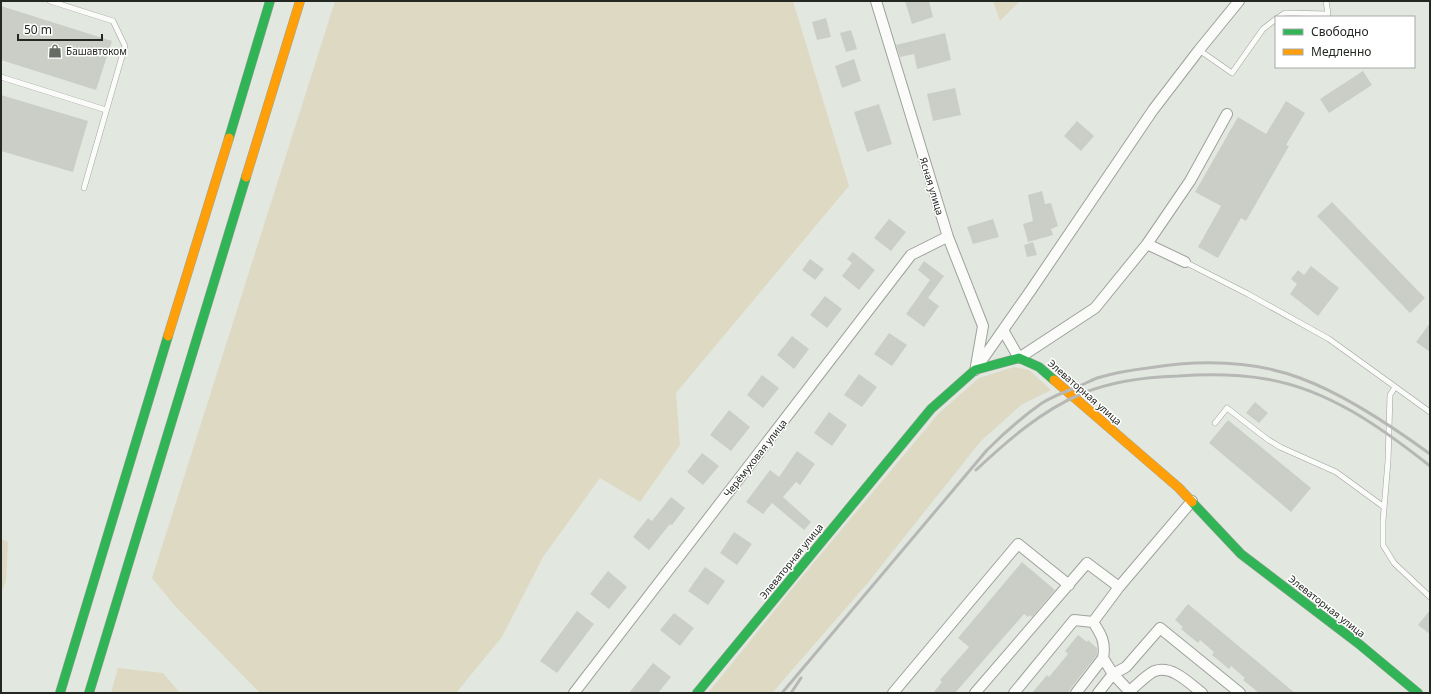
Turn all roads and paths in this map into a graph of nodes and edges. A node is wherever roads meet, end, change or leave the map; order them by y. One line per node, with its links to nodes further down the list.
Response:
1 (50, 1): 11 (lane)
2 (270, 1): 33 (main road)
3 (300, 1): 34 (main road)
4 (876, 1): 14 (street, Ясная улица)
5 (1239, 1): 9 (street)
6 (1326, 1): 7 (lane)
7 (1280, 16)
8 (1275, 20): 9 (lane)
9 (1199, 50): 17 (street)
10 (1, 78): 11 (lane)
11 (106, 110): 13 (lane)
12 (1227, 114): 15 (street)
13 (84, 188)
14 (948, 237): 19 (street, Ясная улица); 35 (street, Черёмуховая улица)
15 (1146, 244): 16 (street); 18 (street)
16 (1184, 262): 20 (lane)
17 (1003, 330): 18 (street); 19 (street)
18 (1019, 358): 19 (main road, Элеваторная улица); 23 (main road, Элеваторная улица)
19 (975, 370): 36 (main road, Элеваторная улица)
20 (1395, 387): 21 (lane); 24 (lane)
21 (1430, 412)
22 (1216, 423): 24 (lane)
23 (1192, 501): 26 (street); 31 (main road, Элеваторная улица)
24 (1384, 507): 27 (lane)
25 (1069, 585): 26 (street); 37 (street); 38 (street)
26 (1118, 587): 28 (street)
27 (1430, 597)
28 (1093, 622): 29 (street); 39 (street)
29 (1104, 658): 30 (street); 40 (street)
30 (1113, 674): 32 (street); 41 (street); 43 (street)
31 (1408, 684): 44 (street); 45 (main road, Элеваторная улица)
32 (1129, 692): 42 (street)
33 (60, 693)
34 (89, 693)
35 (574, 693)
36 (697, 693)
37 (893, 693)
38 (976, 693)
39 (1014, 693)
40 (1076, 693)
41 (1098, 693)
42 (1202, 693)
43 (1240, 693)
44 (1401, 693)
45 (1418, 693)

